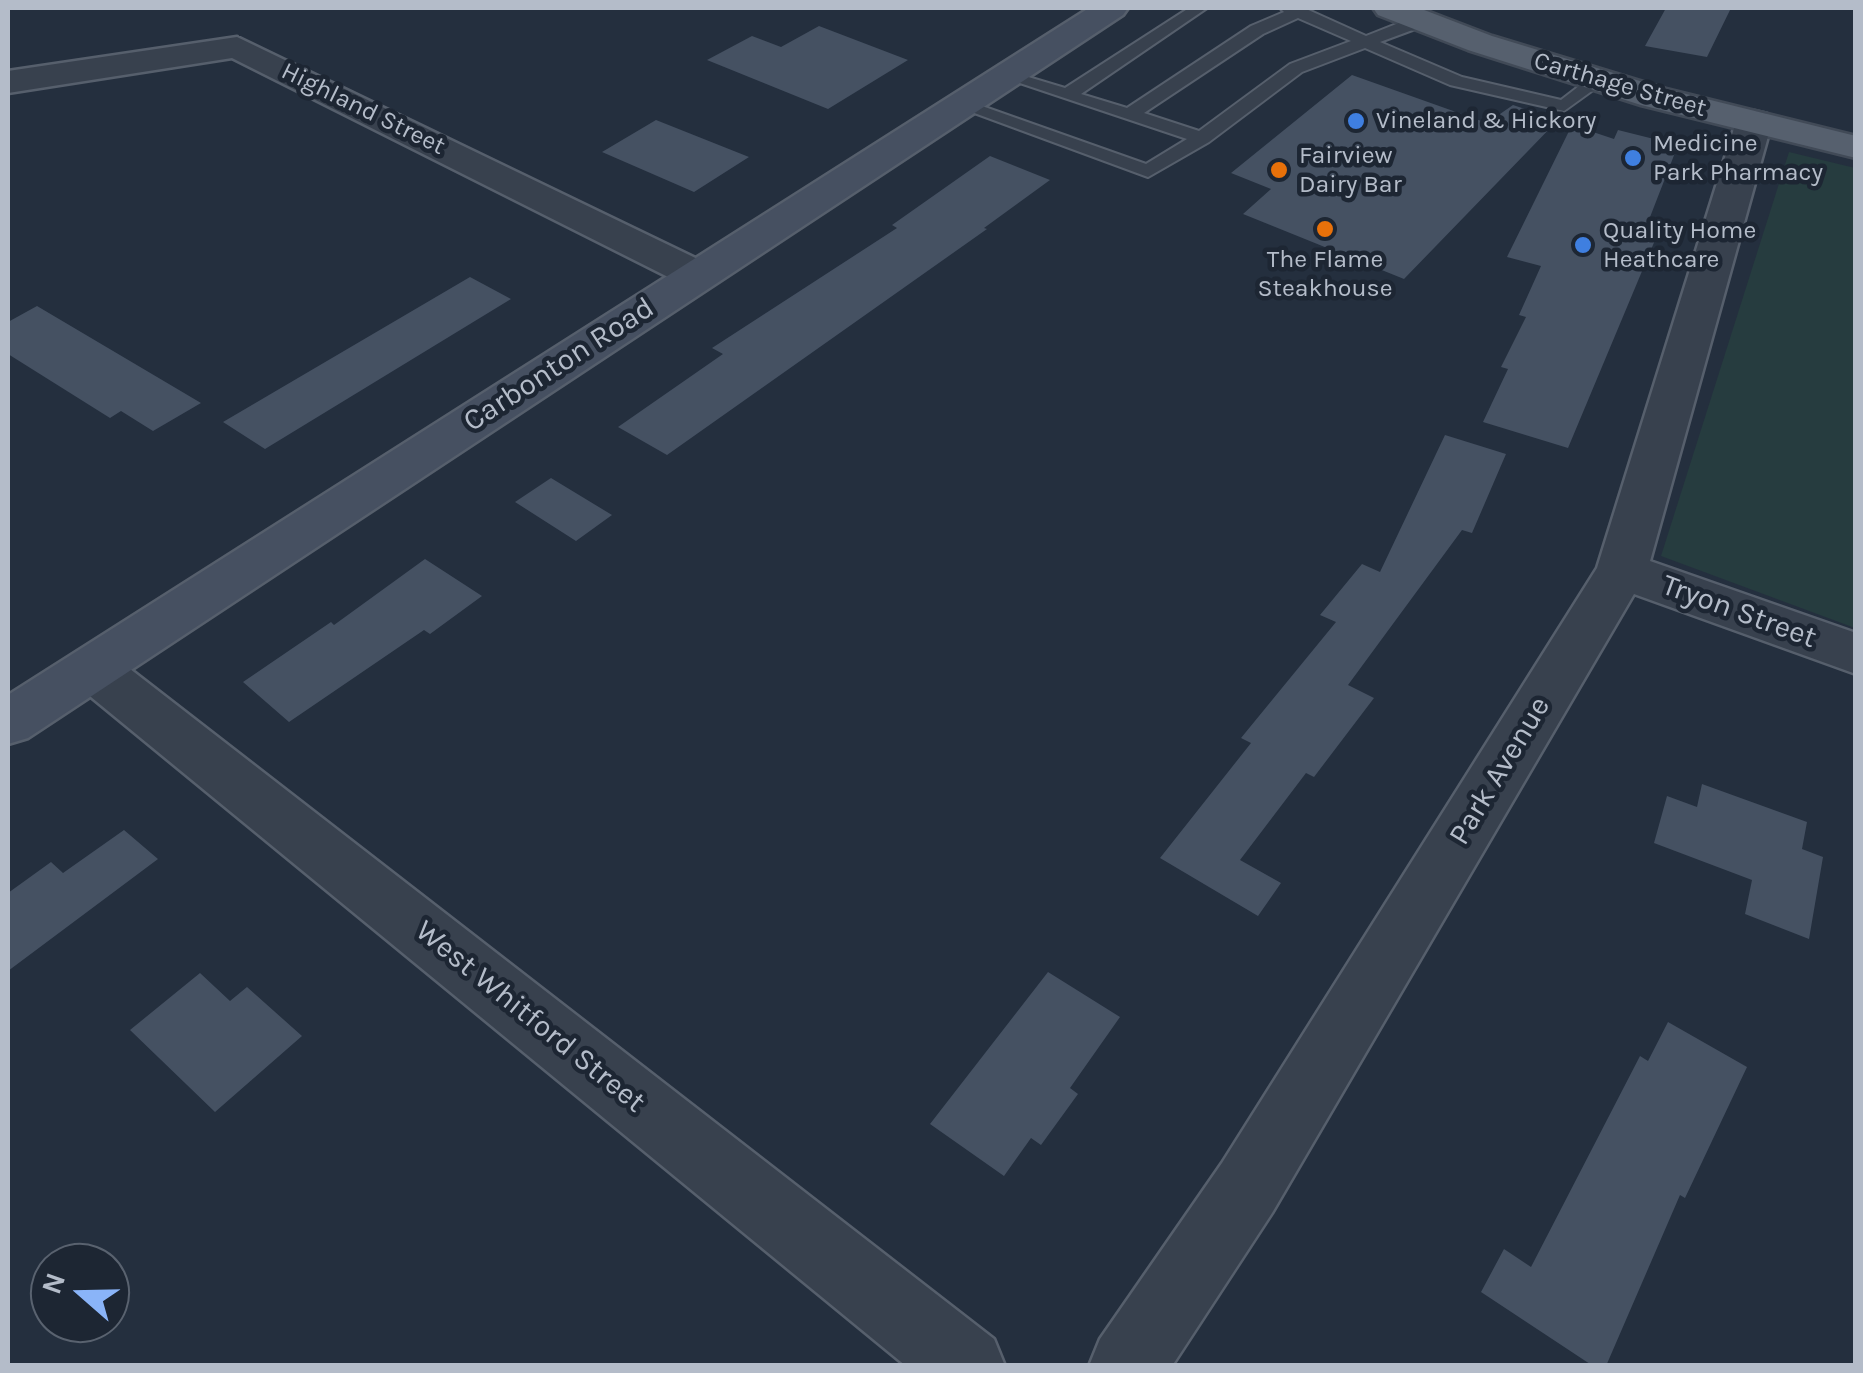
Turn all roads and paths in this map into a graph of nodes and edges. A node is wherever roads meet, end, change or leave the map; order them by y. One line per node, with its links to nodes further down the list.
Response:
1 (1111, 8): 6 (street, Carbonton Road)
2 (1199, 8): 9 (lane)
3 (1293, 10): 5 (lane); 11 (lane)
4 (1405, 14): 5 (lane); 7 (main road, Carthage Street)
5 (1361, 42): 7 (lane); 13 (lane)
6 (1005, 75): 9 (lane); 10 (street, Carbonton Road)
7 (1598, 80): 12 (main road, Carthage Street)
8 (8, 82): 15 (street, Highland Street)
9 (1067, 95): 11 (lane)
10 (958, 104): 13 (lane); 15 (street, Carbonton Road)
11 (1130, 115): 13 (lane)
12 (1754, 122): 14 (main road, Carthage Street); 16 (street, Park Avenue)
13 (1202, 138)
14 (1856, 146)
15 (696, 275): 18 (street, Carbonton Road)
16 (1622, 570): 17 (street, Tryon Street); 21 (street, Park Avenue)
17 (1856, 654)
18 (93, 669): 19 (street, Carbonton Road); 20 (street, West Whitford Street)
19 (8, 723)
20 (967, 1366)
21 (1127, 1366)

